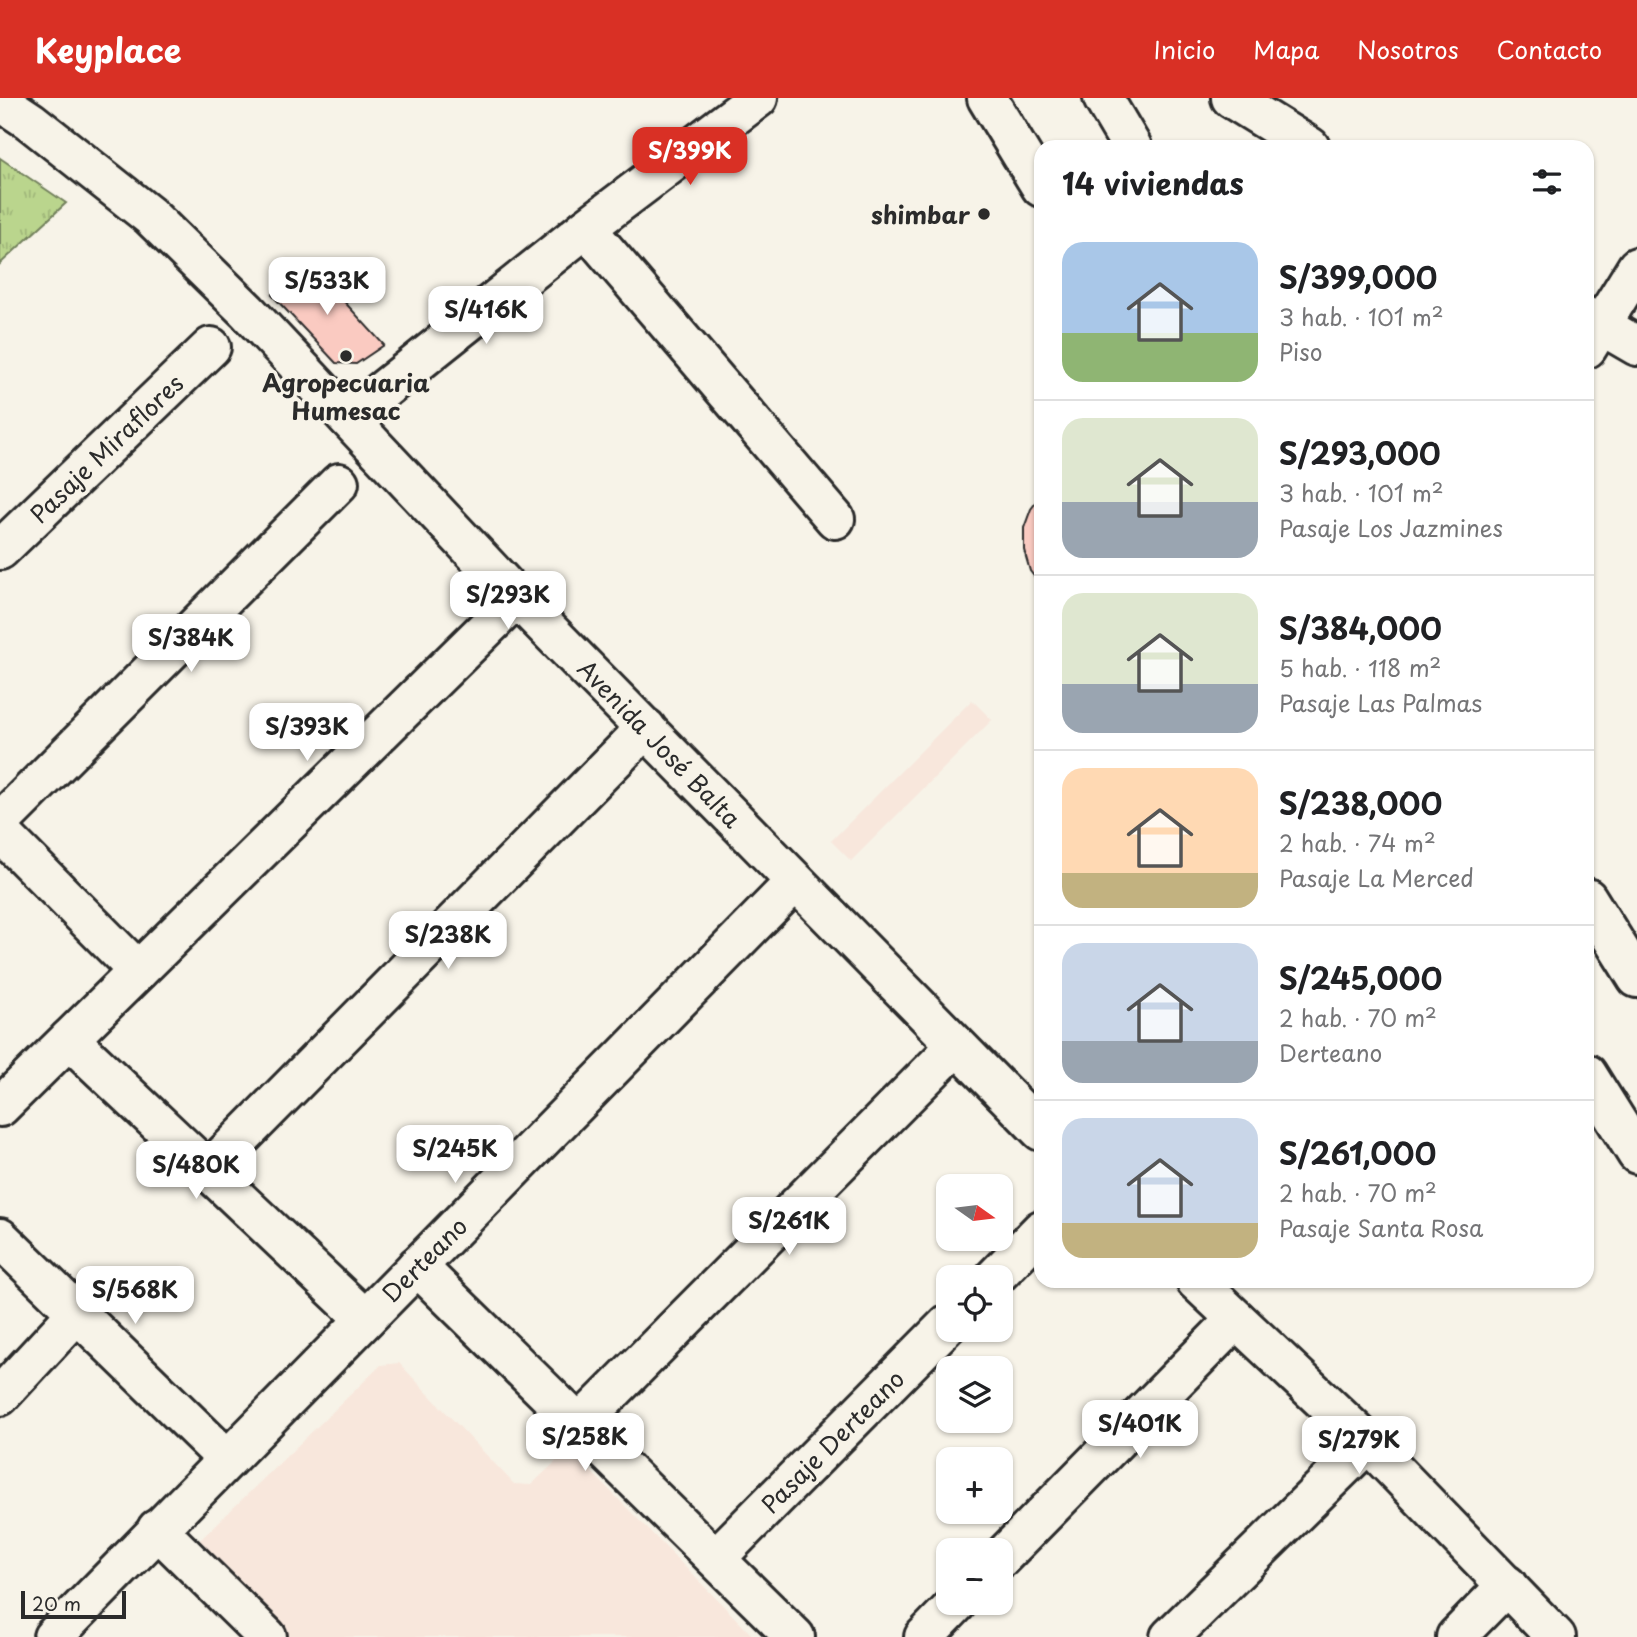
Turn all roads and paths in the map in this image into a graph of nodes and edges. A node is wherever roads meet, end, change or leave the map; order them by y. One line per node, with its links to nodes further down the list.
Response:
1 (758, 98): 9 (street)
2 (987, 98): 8 (street)
3 (1103, 98): 6 (street)
4 (1231, 98): 7 (street)
5 (0, 101): 15 (street, Avenida José Balta)
6 (1128, 140)
7 (1299, 140)
8 (1034, 175)
9 (586, 228): 15 (street); 17 (street)
10 (1637, 267): 11 (street)
11 (1594, 327)
12 (1594, 331): 13 (street)
13 (1637, 346)
14 (211, 347): 18 (street, Pasaje Miraflores)
15 (348, 418): 19 (street, Avenida José Balta)
16 (339, 483): 21 (street)
17 (835, 519)
18 (0, 550)
19 (517, 598): 20 (street, Avenida José Balta); 25 (street)
20 (646, 728): 23 (street, Avenida José Balta); 33 (street)
21 (0, 822)
22 (0, 832): 25 (street)
23 (795, 882): 28 (street, Avenida José Balta); 37 (street, Derteano)
24 (1594, 909): 26 (street)
25 (138, 971): 27 (street)
26 (1637, 978)
27 (69, 1039): 30 (street); 33 (street)
28 (956, 1046): 31 (street, Avenida José Balta); 44 (street)
29 (1594, 1085): 32 (street)
30 (0, 1107)
31 (1034, 1124)
32 (1637, 1153)
33 (208, 1171): 40 (street)
34 (1034, 1237): 36 (street)
35 (0, 1238): 39 (street)
36 (1007, 1265)
37 (417, 1266): 40 (street, Derteano); 44 (street)
38 (1203, 1288): 41 (street)
39 (78, 1312): 43 (street); 46 (street)
40 (365, 1319): 46 (street, Derteano)
41 (1236, 1320): 45 (street); 48 (street)
42 (936, 1336): 49 (street, Pasaje Derteano)
43 (0, 1396)
44 (579, 1425): 49 (street)
45 (1368, 1443): 50 (street); 56 (street)
46 (227, 1459): 47 (street, Derteano)
47 (157, 1529): 52 (street, Derteano); 53 (street)
48 (1013, 1546)
49 (716, 1558): 54 (street)
50 (1507, 1585): 57 (street); 58 (street)
51 (945, 1615): 55 (street)
52 (53, 1637)
53 (267, 1637)
54 (795, 1637)
55 (924, 1637)
56 (1170, 1637)
57 (1456, 1637)
58 (1556, 1637)

